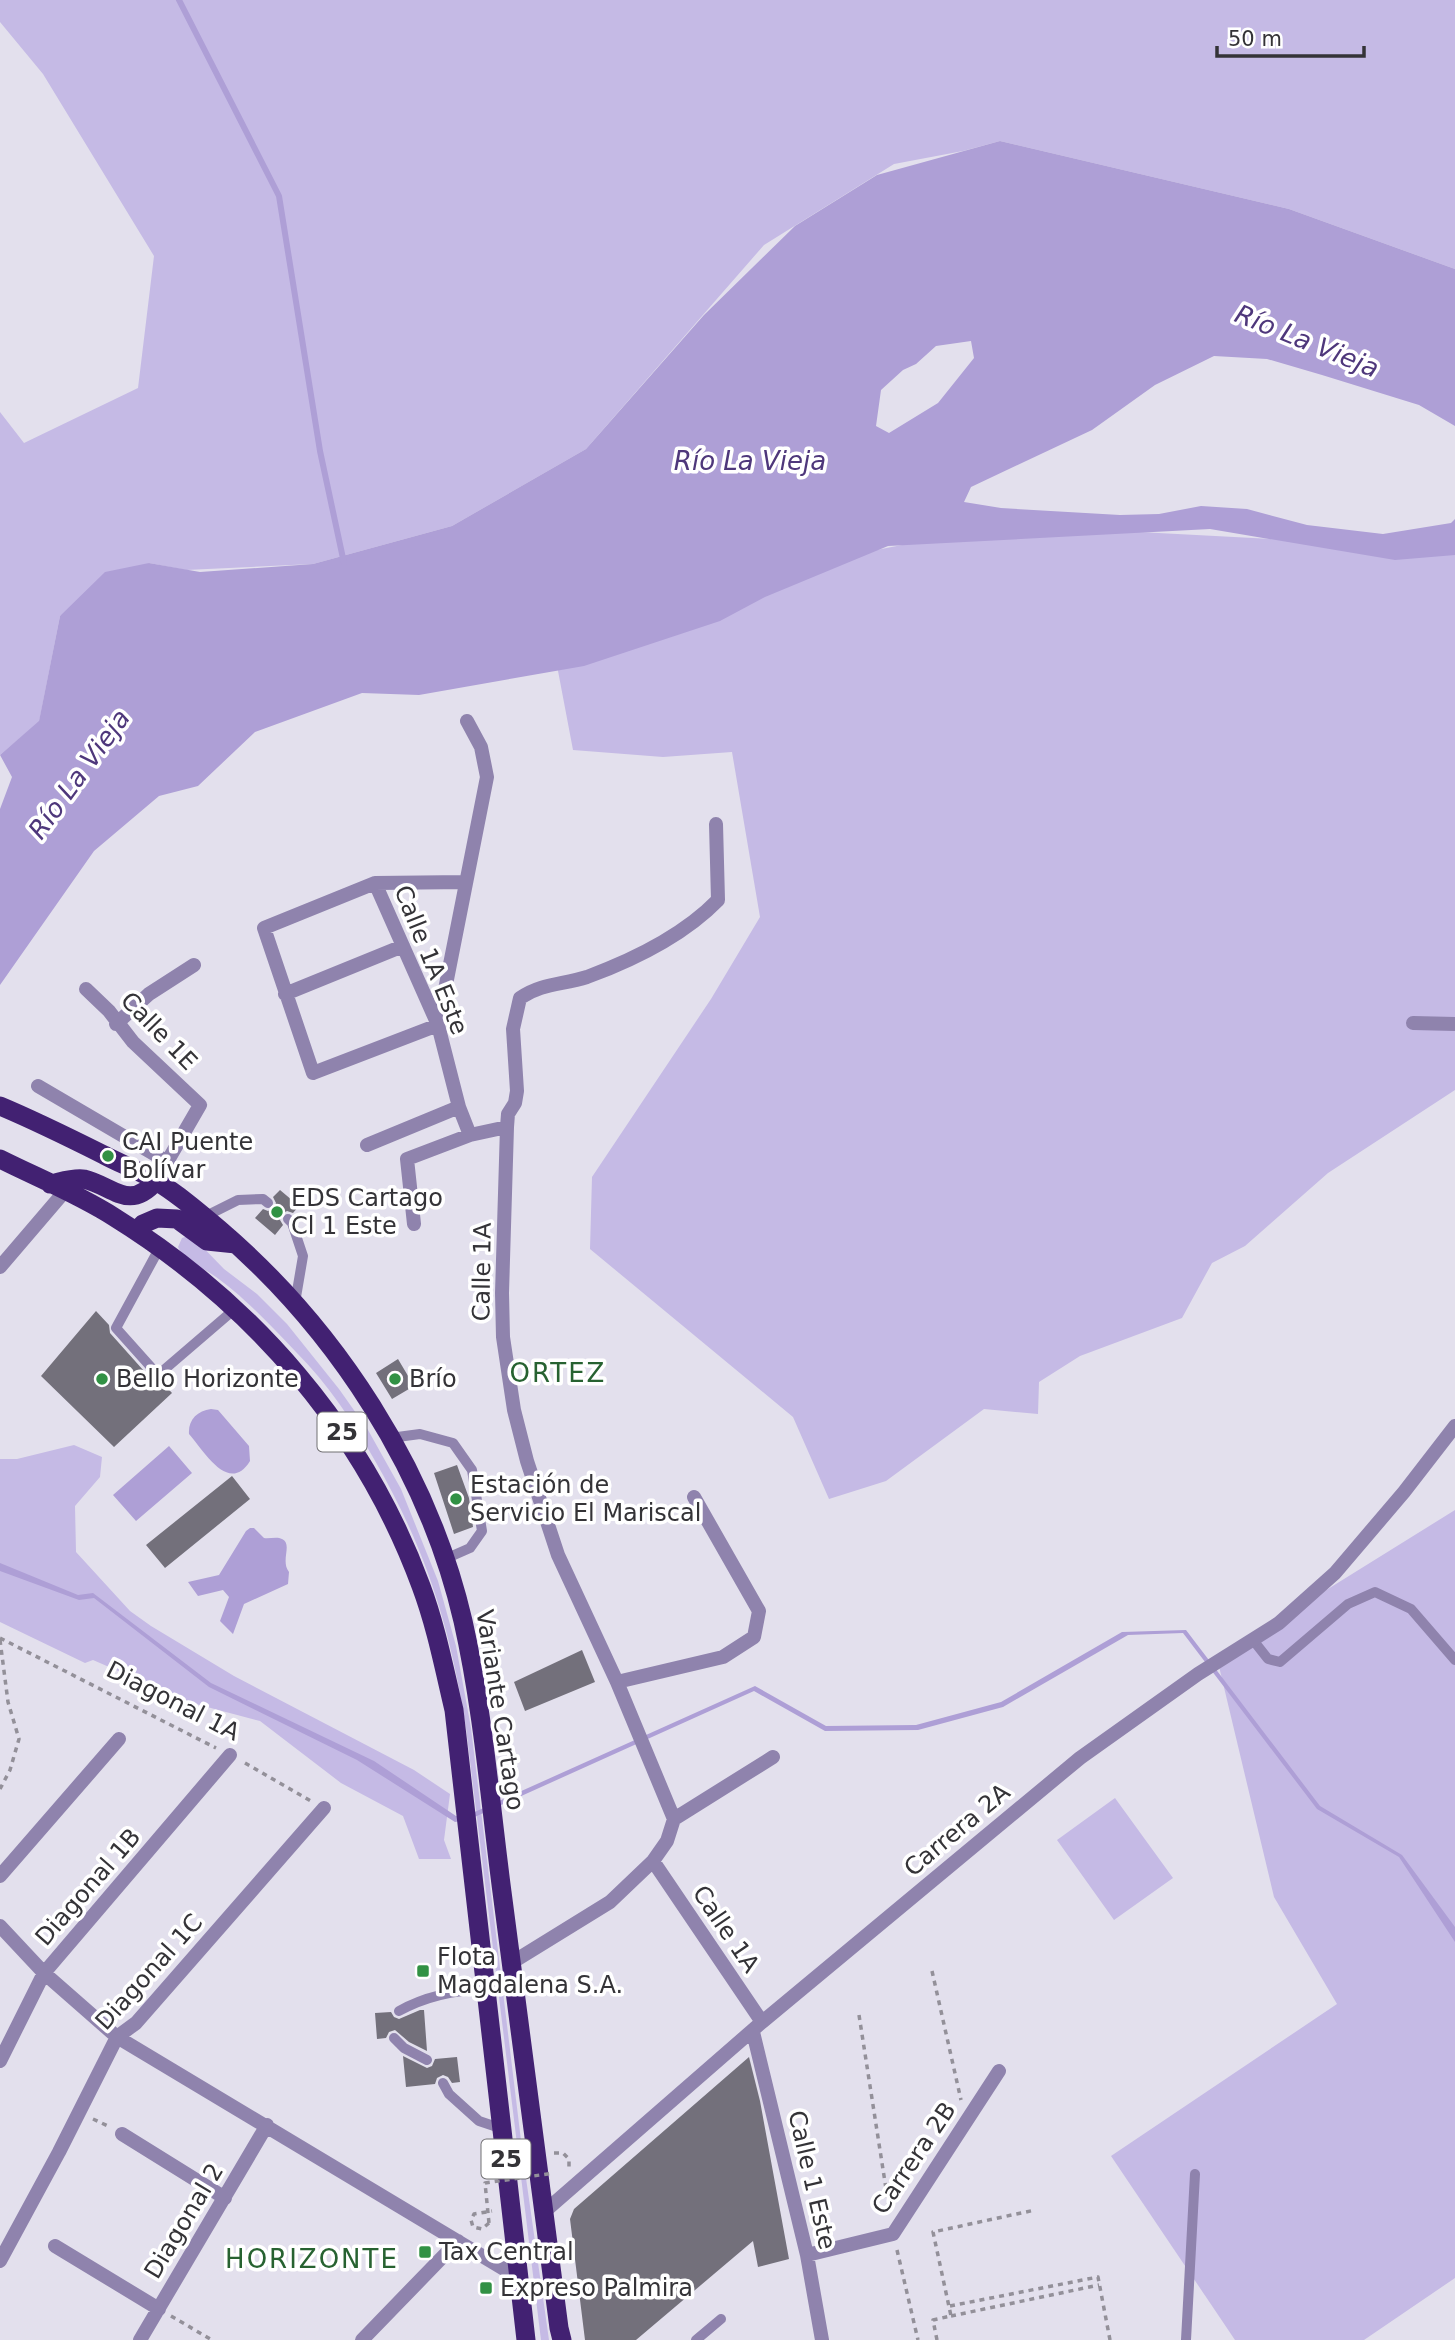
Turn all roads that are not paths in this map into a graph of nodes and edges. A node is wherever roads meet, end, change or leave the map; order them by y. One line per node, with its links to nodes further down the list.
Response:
1 (467, 720): 3 (street)
2 (716, 824): 16 (street, Calle 1A)
3 (466, 882): 4 (street); 12 (street)
4 (375, 883): 5 (street, Calle 1A Este); 8 (street)
5 (403, 946): 8 (street); 12 (street, Calle 1A Este)
6 (194, 965): 10 (street)
7 (86, 989): 10 (street, Calle 1E)
8 (285, 994): 12 (street)
9 (1413, 1023): 11 (street)
10 (116, 1024): 20 (street, Calle 1E)
11 (1455, 1024)
12 (438, 1025): 15 (street, Calle 1A Este)
13 (38, 1086): 20 (street)
14 (0, 1106): 21 (highway, Variante Cartago / 25)
15 (459, 1107): 17 (street, Calle 1A Este); 18 (street)
16 (507, 1127): 17 (street); 39 (street, Calle 1A)
17 (470, 1135): 26 (street)
18 (367, 1145)
19 (0, 1159): 22 (highway, Variante Cartago / 25)
20 (166, 1161): 21 (street)
21 (156, 1181): 22 (highway); 24 (highway, Variante Cartago / 25)
22 (57, 1187): 27 (highway, Variante Cartago / 25); 30 (street)
23 (268, 1203): 24 (lane)
24 (204, 1217): 28 (highway, Variante Cartago / 25)
25 (288, 1219): 31 (lane)
26 (414, 1224)
27 (136, 1231): 28 (highway); 29 (highway, Variante Cartago / 25)
28 (236, 1244): 31 (highway, Variante Cartago / 25)
29 (160, 1247): 32 (highway, Variante Cartago / 25); 32 (lane)
30 (0, 1267)
31 (295, 1303): 34 (highway, Variante Cartago / 25)
32 (236, 1308): 50 (highway, Variante Cartago / 25)
33 (1455, 1426): 37 (street, Carrera 2A)
34 (390, 1438): 36 (highway, Variante Cartago / 25); 36 (lane)
35 (694, 1497): 39 (street)
36 (445, 1559): 48 (highway, Variante Cartago / 25)
37 (1253, 1640): 38 (lane); 52 (street, Carrera 2A)
38 (1455, 1660)
39 (617, 1682): 44 (street, Calle 1A)
40 (119, 1738): 46 (street)
41 (230, 1755): 49 (street, Diagonal 1B)
42 (773, 1757): 44 (street)
43 (324, 1808): 53 (street, Diagonal 1C)
44 (674, 1819): 45 (street)
45 (653, 1861): 48 (street); 52 (street, Calle 1A)
46 (0, 1876)
47 (0, 1926): 49 (street)
48 (511, 1963): 64 (highway, Variante Cartago / 25)
49 (44, 1972): 53 (street); 56 (street, Diagonal 1B)
50 (486, 1989): 51 (lane); 60 (highway, Variante Cartago / 25)
51 (399, 2011)
52 (757, 2027): 64 (street, Carrera 2A); 67 (street, Calle 1 Este)
53 (117, 2037): 59 (street); 68 (street, Diagonal 1C)
54 (394, 2038): 55 (lane)
55 (427, 2060)
56 (0, 2061)
57 (999, 2071): 67 (street, Carrera 2B)
58 (443, 2083): 60 (lane)
59 (267, 2125): 63 (street, Diagonal 2); 65 (street)
60 (503, 2129): 69 (highway, Variante Cartago / 25)
61 (122, 2134): 63 (street)
62 (1195, 2174): 78 (lane)
63 (225, 2198): 70 (street, Diagonal 2)
64 (544, 2212): 75 (highway, Variante Cartago / 25)
65 (458, 2241): 69 (street); 73 (street)
66 (55, 2246): 70 (street)
67 (807, 2255): 77 (street, Calle 1 Este)
68 (0, 2261)
69 (519, 2278): 74 (highway, Variante Cartago / 25)
70 (159, 2309): 72 (street, Diagonal 2)
71 (721, 2319): 76 (lane)
72 (140, 2340)
73 (362, 2340)
74 (526, 2340)
75 (562, 2340)
76 (696, 2340)
77 (822, 2340)
78 (1186, 2340)

